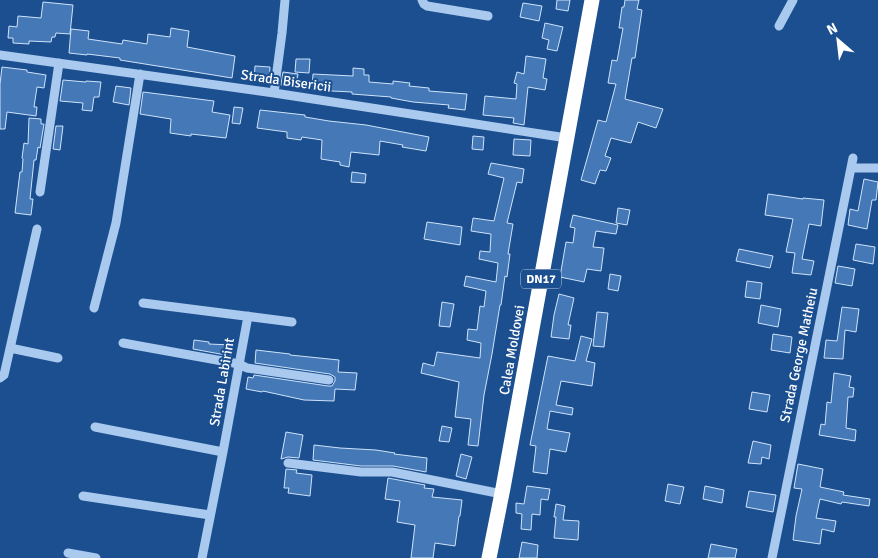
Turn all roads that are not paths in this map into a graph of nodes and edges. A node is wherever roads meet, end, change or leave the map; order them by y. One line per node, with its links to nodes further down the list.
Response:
1 (285, 0): 10 (street)
2 (422, 0): 5 (street)
3 (592, 0): 11 (highway, Calea Moldovei / DN17)
4 (793, 0): 6 (street)
5 (488, 16)
6 (779, 26)
7 (0, 55): 8 (street, Strada Bisericii)
8 (59, 63): 9 (street, Strada Bisericii); 15 (street)
9 (140, 74): 10 (street, Strada Bisericii); 18 (street)
10 (274, 93): 11 (street, Strada Bisericii)
11 (567, 138): 30 (highway, Calea Moldovei / DN17)
12 (853, 158): 13 (street, Strada George Matheiu)
13 (851, 168): 14 (street); 37 (street, Strada George Matheiu)
14 (878, 168)
15 (40, 192)
16 (36, 229): 22 (street)
17 (143, 303): 19 (street)
18 (94, 308)
19 (248, 316): 20 (street); 24 (street, Strada Labirint)
20 (292, 322)
21 (123, 342): 24 (street)
22 (10, 348): 23 (street); 25 (street)
23 (58, 358)
24 (239, 364): 26 (street); 28 (street, Strada Labirint)
25 (0, 378)
26 (330, 380)
27 (95, 427): 28 (street)
28 (223, 452): 32 (street, Strada Labirint)
29 (288, 464): 30 (street)
30 (502, 494): 36 (highway, Calea Moldovei / DN17)
31 (83, 496): 32 (street)
32 (210, 515): 35 (street, Strada Labirint)
33 (68, 553): 34 (street)
34 (96, 558)
35 (202, 558)
36 (489, 558)
37 (772, 558)

